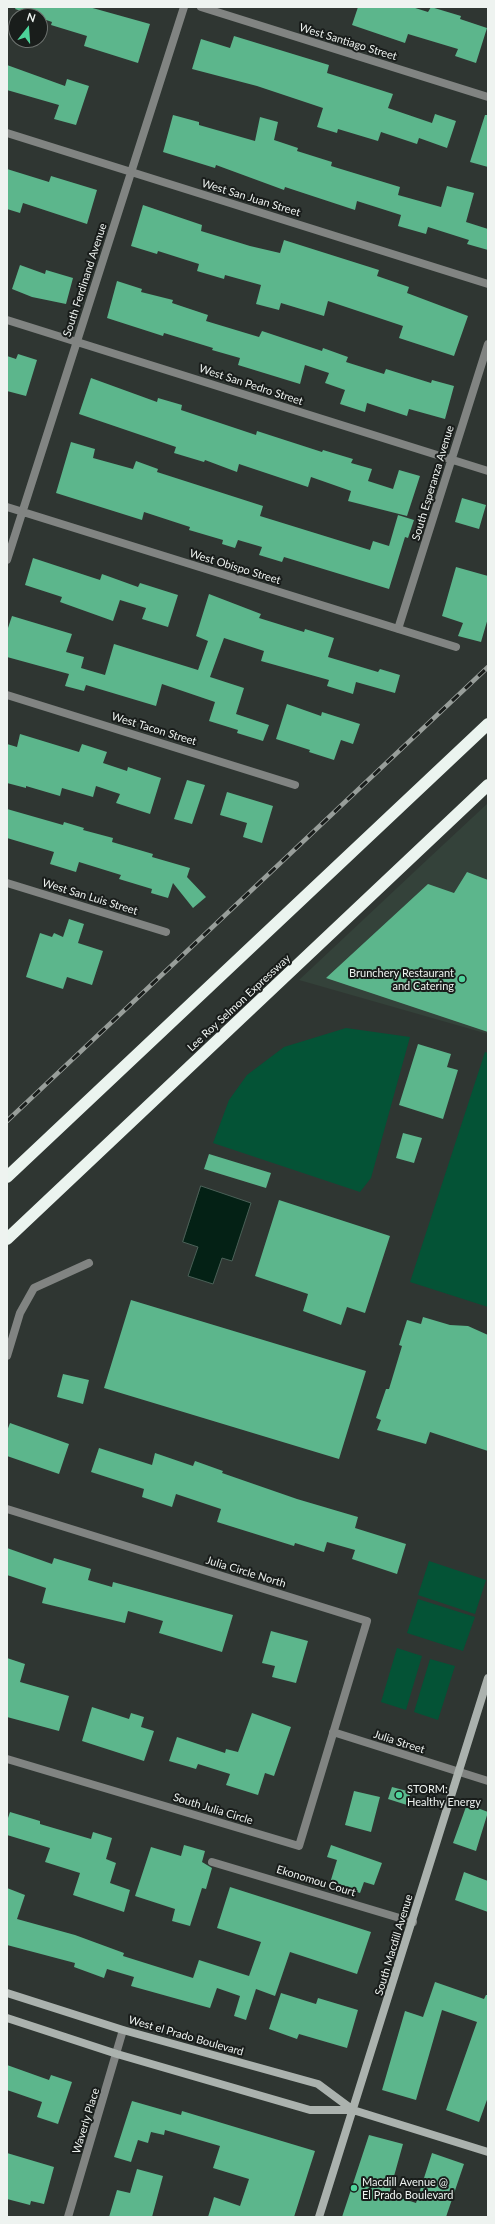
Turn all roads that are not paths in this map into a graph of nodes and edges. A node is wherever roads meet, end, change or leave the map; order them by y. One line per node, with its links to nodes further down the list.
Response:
1 (184, 7): 5 (street, South Ferdinand Avenue)
2 (201, 7): 3 (street, West Santiago Street)
3 (488, 97)
4 (7, 133): 5 (street, West San Juan Street)
5 (131, 172): 6 (street, West San Juan Street); 8 (street, South Ferdinand Avenue)
6 (488, 284)
7 (7, 320): 8 (street, West San Pedro Street)
8 (77, 341): 10 (street, West San Pedro Street); 13 (street, South Ferdinand Avenue)
9 (488, 344): 10 (street, South Esperanza Avenue)
10 (452, 460): 11 (street, West San Pedro Street); 15 (street, South Esperanza Avenue)
11 (488, 471)
12 (7, 507): 13 (street, West Obispo Street)
13 (23, 512): 14 (street, South Ferdinand Avenue); 15 (street, West Obispo Street)
14 (7, 560)
15 (398, 629): 16 (street, West Obispo Street)
16 (456, 647)
17 (7, 695): 19 (street, West Tacon Street)
18 (488, 724): 23 (highway)
19 (295, 784)
20 (488, 785): 24 (highway, Lee Roy Selmon Expressway)
21 (7, 883): 22 (street, West San Luis Street)
22 (166, 932)
23 (7, 1177)
24 (7, 1239)
25 (90, 1263): 26 (street)
26 (7, 1356)
27 (7, 1509): 29 (street, Julia Circle North)
28 (488, 1678): 31 (street, South Macdill Avenue)
29 (333, 1732): 30 (street, South Julia Circle); 31 (street, Julia Street)
30 (7, 1759)
31 (458, 1772): 32 (street, Julia Street); 34 (street, South Macdill Avenue)
32 (488, 1781)
33 (212, 1862): 34 (street, Ekonomou Court)
34 (413, 1922): 39 (street, South Macdill Avenue)
35 (7, 1994): 37 (street, West el Prado Boulevard)
36 (7, 2018): 38 (street, West el Prado Boulevard)
37 (123, 2030): 38 (street, Waverly Place); 39 (street, West el Prado Boulevard)
38 (117, 2054): 39 (street, West el Prado Boulevard); 41 (street, Waverly Place)
39 (354, 2110): 40 (street, West el Prado Boulevard); 42 (street, South Macdill Avenue)
40 (488, 2152)
41 (68, 2217)
42 (319, 2217)

